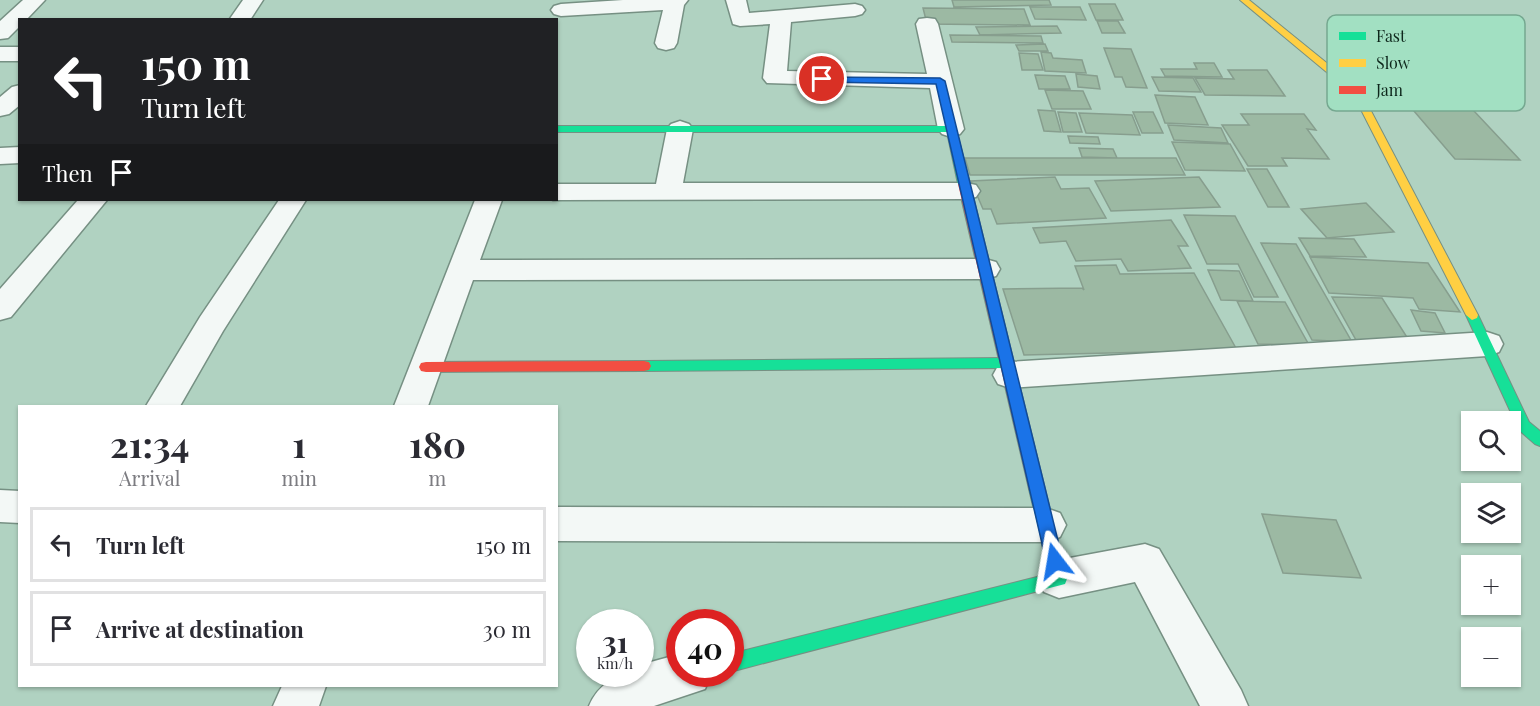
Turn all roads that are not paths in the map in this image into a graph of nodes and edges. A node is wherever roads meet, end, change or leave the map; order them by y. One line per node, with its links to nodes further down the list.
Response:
1 (35, 0): 11 (street)
2 (253, 0): 9 (street)
3 (736, 0): 8 (street)
4 (1244, 0): 15 (street)
5 (676, 1): 6 (street); 12 (street)
6 (560, 10)
7 (855, 10): 8 (street)
8 (781, 17): 16 (street)
9 (240, 18)
10 (927, 24): 16 (street)
11 (0, 33)
12 (666, 43)
13 (0, 54): 14 (street)
14 (18, 54)
15 (1327, 68)
16 (940, 81): 22 (street)
17 (18, 94): 18 (street)
18 (0, 109)
19 (1367, 111): 34 (street)
20 (558, 129): 21 (street)
21 (680, 129): 22 (street); 27 (street)
22 (951, 129): 25 (street)
23 (18, 155): 24 (street)
24 (0, 156)
25 (966, 191): 27 (street); 31 (street)
26 (558, 192): 27 (street)
27 (669, 192)
28 (92, 201): 33 (street)
29 (291, 201): 37 (street)
30 (488, 201): 32 (street)
31 (985, 269): 32 (street); 36 (street)
32 (462, 270): 35 (street)
33 (0, 309)
34 (1487, 344): 36 (street); 39 (street)
35 (426, 366): 36 (street); 38 (street)
36 (1009, 369): 43 (street)
37 (164, 405)
38 (411, 405)
39 (1535, 431)
40 (0, 506): 41 (street)
41 (18, 507)
42 (558, 524): 43 (street)
43 (1046, 525): 44 (street)
44 (1059, 579): 45 (street); 50 (street)
45 (744, 659)
46 (666, 680): 49 (street)
47 (304, 687): 48 (street)
48 (296, 706)
49 (612, 706)
50 (1225, 706)

